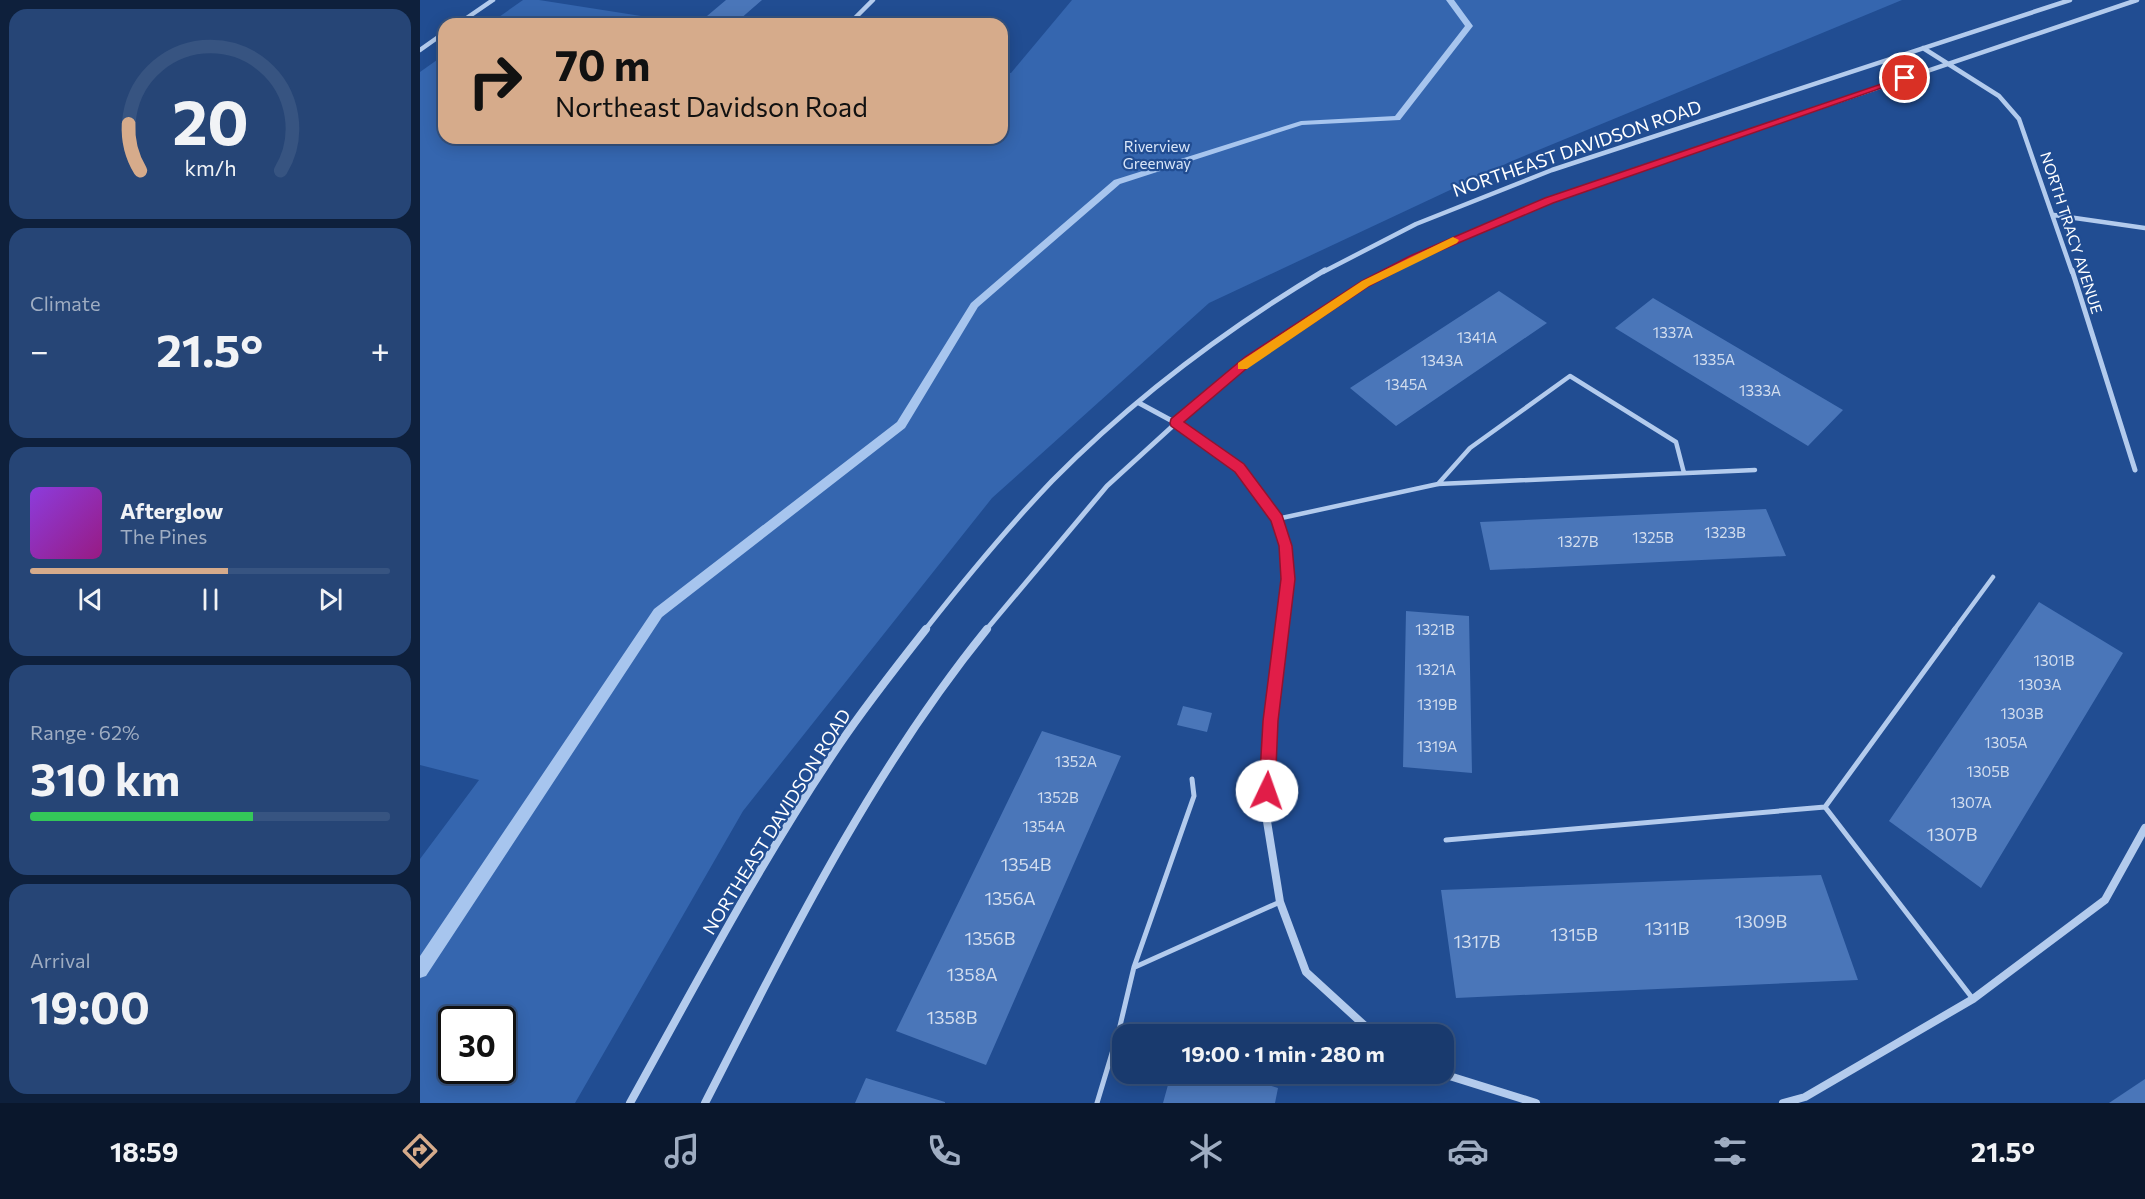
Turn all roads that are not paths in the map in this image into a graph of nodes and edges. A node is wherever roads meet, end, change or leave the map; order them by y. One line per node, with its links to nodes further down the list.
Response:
1 (493, 0): 5 (street)
2 (873, 0): 6 (street)
3 (2070, 0): 8 (street, NORTHEAST DAVIDSON ROAD)
4 (2137, 0): 10 (street)
5 (467, 18)
6 (855, 18)
7 (438, 37): 9 (street)
8 (1923, 48): 10 (street, NORTH TRACY AVENUE); 13 (street, NORTHEAST DAVIDSON ROAD)
9 (420, 50)
10 (1950, 63): 11 (street, NORTH TRACY AVENUE); 14 (street)
11 (2054, 215): 12 (street); 16 (street, NORTH TRACY AVENUE)
12 (2145, 228)
13 (1139, 403): 14 (street); 31 (street, NORTHEAST DAVIDSON ROAD)
14 (1176, 423): 19 (street); 32 (street)
15 (1755, 470): 17 (lane)
16 (2135, 470)
17 (1684, 473): 18 (lane); 18 (lane)
18 (1438, 483): 19 (lane)
19 (1277, 519): 25 (street)
20 (1993, 577): 22 (lane)
21 (1192, 779): 26 (lane)
22 (1825, 807): 24 (lane); 27 (lane)
23 (2145, 828): 27 (street)
24 (1446, 840)
25 (1280, 902): 26 (lane); 28 (street)
26 (1134, 967): 33 (lane)
27 (1973, 999): 30 (street)
28 (1363, 1024)
29 (1454, 1078): 34 (street)
30 (1806, 1100): 35 (street)
31 (630, 1103)
32 (705, 1103)
33 (1097, 1103)
34 (1536, 1103)
35 (1783, 1103)

